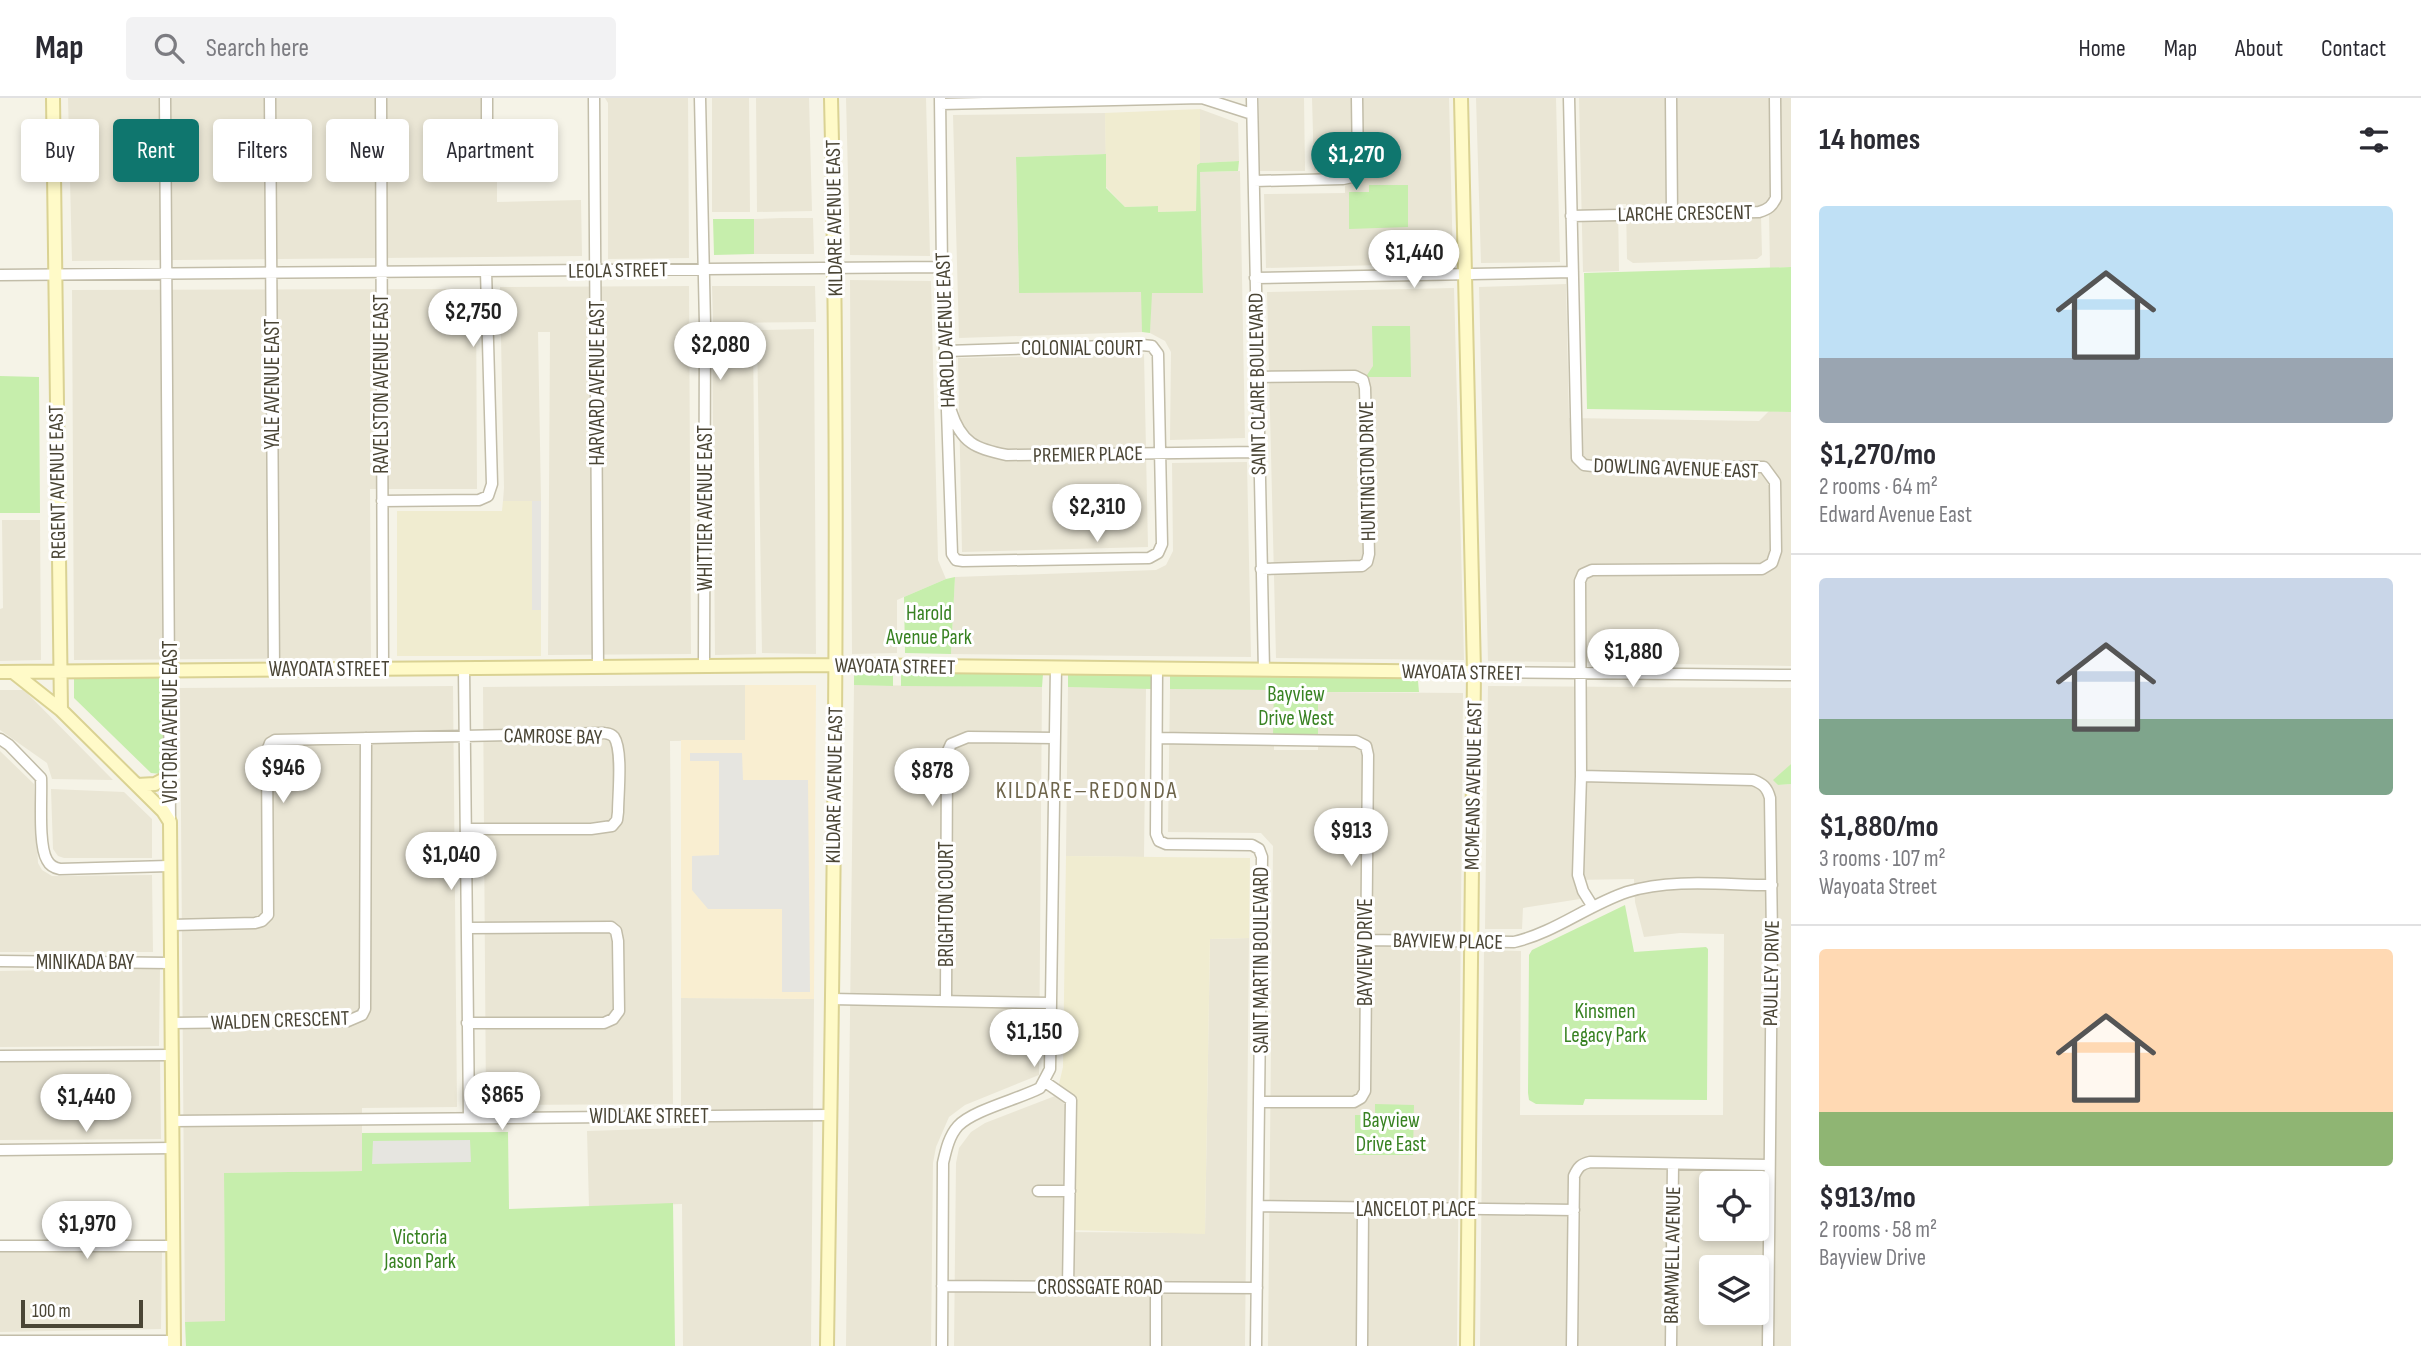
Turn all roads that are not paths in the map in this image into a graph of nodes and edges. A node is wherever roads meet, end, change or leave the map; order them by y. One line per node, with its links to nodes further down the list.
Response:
1 (53, 98): 34 (street, REGENT AVENUE EAST)
2 (165, 98): 31 (street, VICTORIA AVENUE EAST)
3 (270, 98): 29 (street, YALE AVENUE EAST)
4 (381, 98): 30 (street, RAVELSTON AVENUE EAST)
5 (487, 98): 19 (street)
6 (594, 98): 27 (street, HARVARD AVENUE EAST)
7 (700, 98): 24 (street, WHITTIER AVENUE EAST)
8 (831, 98): 25 (street, KILDARE AVENUE EAST)
9 (1152, 98): 16 (street); 18 (street)
10 (1252, 98): 18 (street, SAINT CLAIRE BOULEVARD)
11 (1357, 98): 20 (street)
12 (1461, 98): 32 (street, MCMEANS AVENUE EAST)
13 (1569, 98): 22 (street, DOWLING AVENUE EAST)
14 (1671, 98): 21 (street)
15 (1775, 98): 21 (street, LARCHE CRESCENT)
16 (1044, 100): 17 (street)
17 (940, 101): 23 (street, HAROLD AVENUE EAST)
18 (1252, 114): 20 (street, SAINT CLAIRE BOULEVARD)
19 (487, 119)
20 (1254, 181): 35 (street, SAINT CLAIRE BOULEVARD)
21 (1672, 213): 22 (street, LARCHE CRESCENT)
22 (1571, 216): 28 (street, DOWLING AVENUE EAST)
23 (942, 267): 25 (street, LEOLA STREET); 36 (street, HAROLD AVENUE EAST)
24 (703, 269): 25 (street, LEOLA STREET); 27 (street, LEOLA STREET); 44 (street, WHITTIER AVENUE EAST)
25 (835, 269): 43 (street, KILDARE AVENUE EAST)
26 (486, 271): 27 (street, LEOLA STREET); 30 (street, LEOLA STREET); 41 (street)
27 (597, 271): 45 (street, HARVARD AVENUE EAST)
28 (1573, 272): 32 (street); 56 (street, DOWLING AVENUE EAST)
29 (271, 273): 30 (street, LEOLA STREET); 31 (street, LEOLA STREET); 50 (street, YALE AVENUE EAST)
30 (381, 273): 41 (street, RAVELSTON AVENUE EAST)
31 (165, 274): 34 (street, LEOLA STREET); 54 (street, VICTORIA AVENUE EAST)
32 (1465, 274): 35 (street); 55 (street, MCMEANS AVENUE EAST)
33 (0, 275): 34 (street, LEOLA STREET)
34 (55, 275): 53 (street, REGENT AVENUE EAST)
35 (1255, 278): 37 (street, SAINT CLAIRE BOULEVARD)
36 (946, 351): 38 (street, HAROLD AVENUE EAST); 40 (street, COLONIAL COURT)
37 (1257, 377): 39 (street, SAINT CLAIRE BOULEVARD); 42 (street, HUNTINGTON DRIVE)
38 (947, 400): 40 (street, PREMIER PLACE); 40 (street, HAROLD AVENUE EAST)
39 (1258, 452): 40 (street, PREMIER PLACE); 42 (street, SAINT CLAIRE BOULEVARD)
40 (1160, 453)
41 (382, 501): 49 (street, RAVELSTON AVENUE EAST)
42 (1261, 569): 51 (street, SAINT CLAIRE BOULEVARD)
43 (836, 665): 44 (street, WAYOATA STREET); 46 (street, WAYOATA STREET); 78 (street, KILDARE AVENUE EAST)
44 (704, 666): 45 (street, WAYOATA STREET)
45 (598, 667): 47 (street, WAYOATA STREET)
46 (1056, 667): 48 (street, WAYOATA STREET); 61 (street)
47 (464, 668): 49 (street, WAYOATA STREET); 59 (street)
48 (1157, 668): 51 (street, WAYOATA STREET); 62 (street, SAINT MARTIN BOULEVARD)
49 (383, 669): 50 (street, WAYOATA STREET)
50 (274, 670): 54 (street, WAYOATA STREET)
51 (1264, 670): 55 (street, WAYOATA STREET)
52 (6, 672): 53 (street, WAYOATA STREET); 58 (street)
53 (59, 672): 54 (street, WAYOATA STREET); 58 (street, REGENT AVENUE EAST)
54 (170, 672): 64 (street, VICTORIA AVENUE EAST)
55 (1475, 672): 56 (street, WAYOATA STREET); 75 (street, MCMEANS AVENUE EAST)
56 (1581, 673): 57 (street, WAYOATA STREET); 65 (street, DOWLING AVENUE EAST)
57 (1791, 675)
58 (61, 710): 66 (street)
59 (465, 736): 60 (street); 68 (street); 68 (street, CAMROSE BAY)
60 (366, 738): 72 (street); 81 (street, WALDEN CRESCENT)
61 (1054, 738): 79 (street, BRIGHTON COURT); 80 (street)
62 (1157, 738): 74 (street, BAYVIEW DRIVE); 86 (street, SAINT MARTIN BOULEVARD)
63 (0, 739): 69 (street)
64 (170, 776): 66 (street); 67 (street, VICTORIA AVENUE EAST)
65 (1581, 776): 70 (street, PAULLEY DRIVE); 71 (street, DOWLING AVENUE EAST)
66 (137, 785): 67 (street)
67 (170, 822): 69 (street, VICTORIA AVENUE EAST)
68 (466, 829): 73 (street)
69 (169, 866): 72 (street, VICTORIA AVENUE EAST)
70 (1772, 885): 71 (street, BAYVIEW PLACE); 93 (street, PAULLEY DRIVE)
71 (1593, 907): 75 (street, BAYVIEW PLACE)
72 (171, 925): 77 (street, VICTORIA AVENUE EAST)
73 (467, 928): 82 (street); 82 (street)
74 (1365, 940): 75 (street, BAYVIEW PLACE); 86 (street, BAYVIEW DRIVE)
75 (1472, 940): 98 (street, MCMEANS AVENUE EAST)
76 (0, 961): 77 (street, MINIKADA BAY)
77 (170, 963): 81 (street, VICTORIA AVENUE EAST)
78 (831, 999): 79 (street); 87 (street, KILDARE AVENUE EAST)
79 (946, 1001): 80 (street)
80 (1051, 1003): 85 (street)
81 (171, 1023): 83 (street, VICTORIA AVENUE EAST)
82 (467, 1023): 88 (street)
83 (172, 1055): 84 (street); 89 (street, VICTORIA AVENUE EAST)
84 (0, 1056)
85 (1045, 1082): 95 (street); 102 (street)
86 (1260, 1102): 96 (street, SAINT MARTIN BOULEVARD)
87 (830, 1115): 88 (street, WIDLAKE STREET); 108 (street, KILDARE AVENUE EAST)
88 (469, 1116): 89 (street, WIDLAKE STREET)
89 (173, 1121): 90 (street, VICTORIA AVENUE EAST)
90 (173, 1148): 91 (street); 101 (street, VICTORIA AVENUE EAST)
91 (0, 1150)
92 (1672, 1164): 93 (street); 99 (street); 115 (street, BRAMWELL AVENUE)
93 (1768, 1165): 116 (street, PAULLEY DRIVE)
94 (1038, 1191): 95 (street)
95 (1070, 1191): 103 (street)
96 (1258, 1206): 97 (street, LANCELOT PLACE); 105 (street, SAINT MARTIN BOULEVARD)
97 (1363, 1209): 98 (street, LANCELOT PLACE); 112 (street)
98 (1469, 1209): 99 (street, LANCELOT PLACE); 113 (street, MCMEANS AVENUE EAST)
99 (1574, 1210): 114 (street)
100 (0, 1246): 101 (street)
101 (174, 1246): 107 (street, VICTORIA AVENUE EAST)
102 (942, 1286): 103 (street, CROSSGATE ROAD); 109 (street)
103 (1068, 1287): 104 (street, CROSSGATE ROAD)
104 (1156, 1287): 105 (street, CROSSGATE ROAD); 110 (street)
105 (1257, 1288): 111 (street, SAINT MARTIN BOULEVARD)
106 (0, 1340): 107 (street)
107 (174, 1343)
108 (827, 1346)
109 (942, 1346)
110 (1156, 1346)
111 (1256, 1346)
112 (1362, 1346)
113 (1467, 1346)
114 (1572, 1346)
115 (1671, 1346)
116 (1768, 1346)

